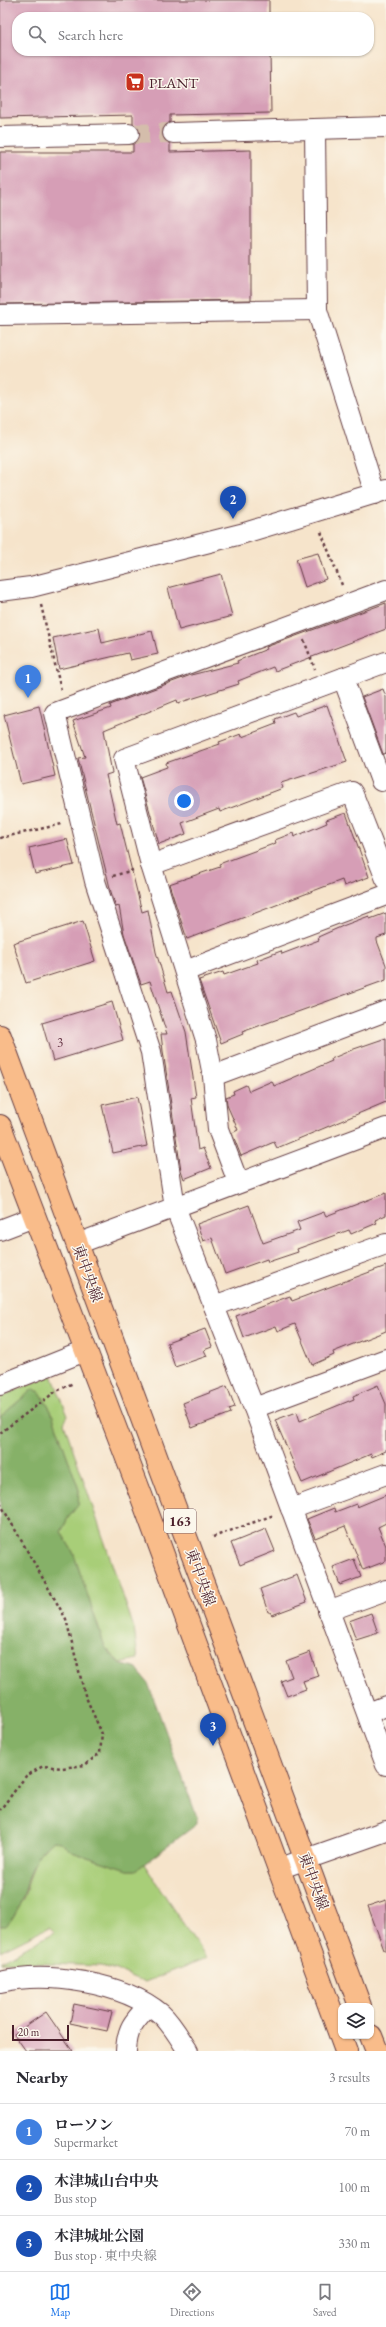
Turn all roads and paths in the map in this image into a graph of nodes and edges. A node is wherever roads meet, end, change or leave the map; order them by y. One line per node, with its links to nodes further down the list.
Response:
1 (386, 127): 2 (street)
2 (315, 129): 3 (street); 6 (street)
3 (173, 133)
4 (130, 134): 5 (street)
5 (0, 137)
6 (317, 310): 7 (street); 8 (street)
7 (0, 316)
8 (380, 492): 11 (street)
9 (321, 532): 12 (path)
10 (386, 590): 12 (street)
11 (0, 591)
12 (348, 604): 14 (street)
13 (41, 605): 18 (path)
14 (298, 622): 17 (path); 18 (street)
15 (386, 662): 16 (street)
16 (343, 678): 17 (street); 19 (street)
17 (321, 686): 22 (street)
18 (65, 709): 20 (street)
19 (386, 778)
20 (80, 820): 21 (path); 24 (street)
21 (0, 838)
22 (151, 865): 23 (street); 24 (path); 26 (street)
23 (386, 879)
24 (95, 881): 33 (street)
25 (386, 895): 26 (street)
26 (185, 971): 29 (street)
27 (386, 1011): 29 (street)
28 (0, 1036): 36 (highway, 東中央線 / 163)
29 (213, 1076): 32 (street)
30 (0, 1126): 34 (highway, 東中央線 / 163)
31 (386, 1128): 32 (street)
32 (238, 1182): 33 (street)
33 (175, 1207): 36 (street); 38 (street)
34 (34, 1217): 35 (street); 39 (highway, 東中央線 / 163)
35 (0, 1230)
36 (77, 1244): 56 (highway, 東中央線 / 163)
37 (386, 1244): 38 (street)
38 (214, 1306): 43 (street)
39 (85, 1351): 42 (street); 57 (highway, 東中央線 / 163)
40 (386, 1359): 43 (street)
41 (73, 1383): 44 (path)
42 (0, 1385)
43 (254, 1408): 47 (street)
44 (0, 1434)
45 (386, 1474): 47 (street)
46 (0, 1503): 54 (path)
47 (291, 1509): 48 (path); 50 (street)
48 (213, 1537)
49 (386, 1590): 50 (street)
50 (328, 1611): 52 (street)
51 (386, 1706): 52 (street)
52 (368, 1712): 53 (street)
53 (386, 1765)
54 (0, 1810)
55 (386, 1831): 56 (street)
56 (306, 1860): 57 (street); 59 (highway, 東中央線 / 163)
57 (278, 1870): 64 (highway, 東中央線 / 163)
58 (0, 1982): 60 (street)
59 (359, 2003)
60 (148, 2006): 62 (street); 63 (street)
61 (372, 2039): 65 (highway)
62 (126, 2051)
63 (188, 2051)
64 (346, 2051)
65 (377, 2051)

